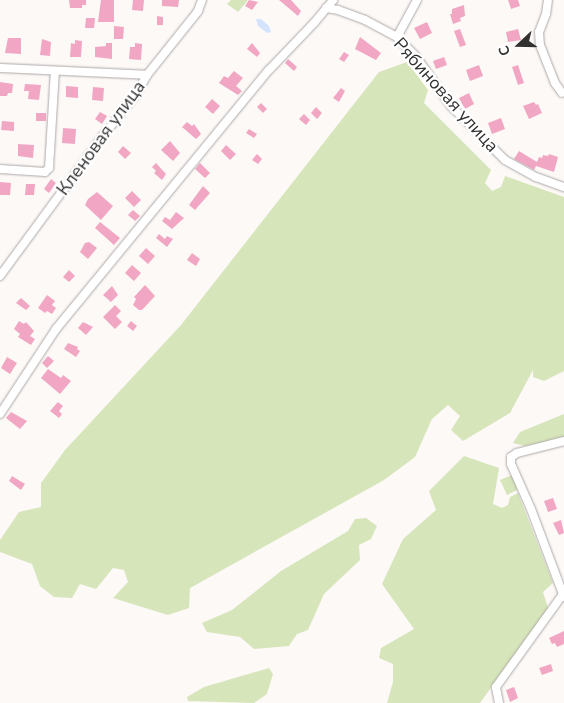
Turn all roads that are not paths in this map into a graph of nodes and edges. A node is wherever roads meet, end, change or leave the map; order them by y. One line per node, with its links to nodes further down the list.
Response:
1 (202, 0): 9 (street, Кленовая улица)
2 (333, 0): 5 (street)
3 (417, 0): 6 (street)
4 (548, 0): 10 (street)
5 (326, 8): 6 (street, Рябиновая улица); 14 (street)
6 (396, 37): 12 (street, Рябиновая улица)
7 (0, 68): 8 (street)
8 (55, 71): 9 (street); 11 (street)
9 (147, 75): 13 (street, Кленовая улица)
10 (562, 93)
11 (0, 169)
12 (564, 186)
13 (0, 276)
14 (0, 414)
15 (564, 441): 16 (street)
16 (563, 596): 17 (street)
17 (499, 703)

